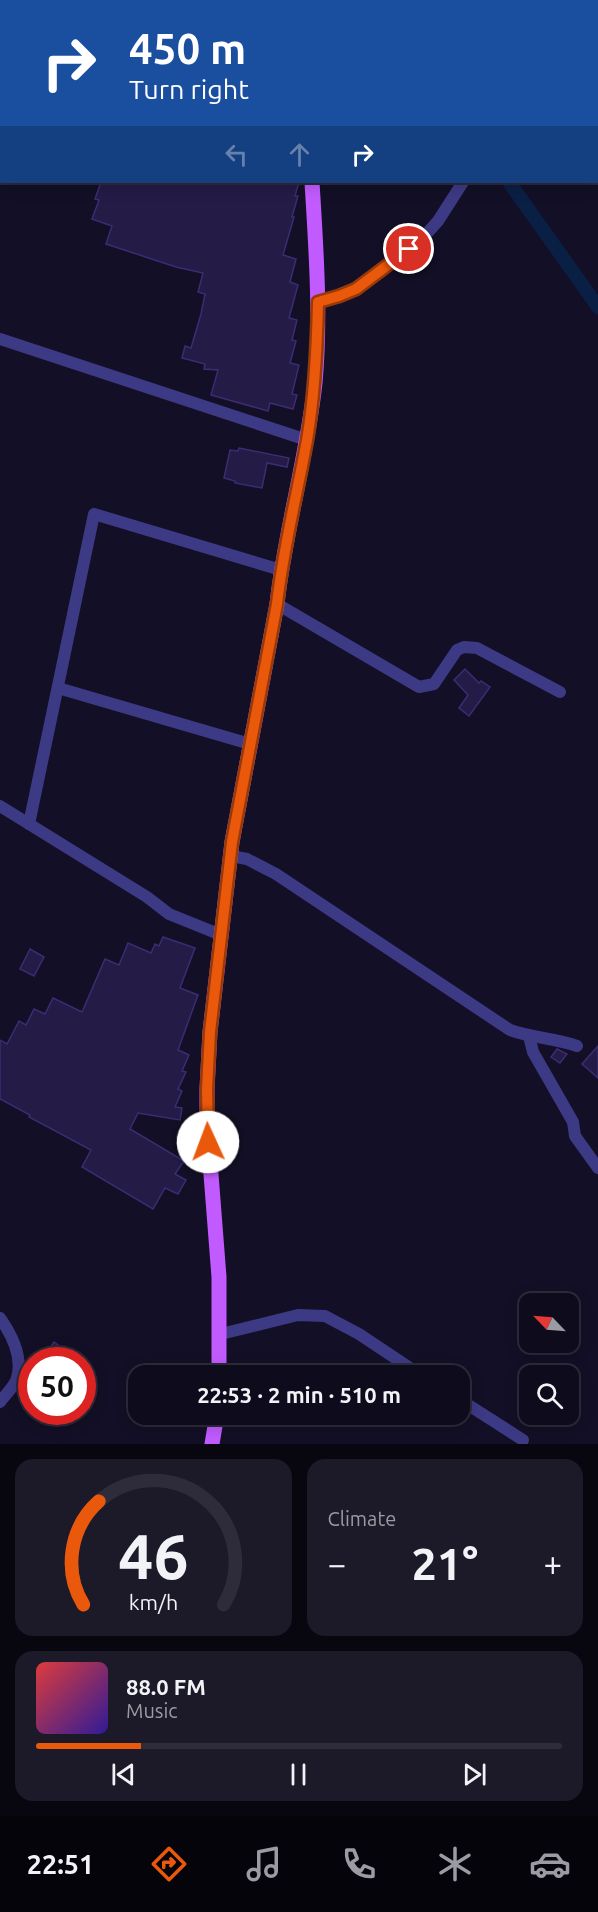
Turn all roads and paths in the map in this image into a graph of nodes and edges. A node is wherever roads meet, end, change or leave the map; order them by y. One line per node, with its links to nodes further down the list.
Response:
1 (312, 183): 3 (main road)
2 (462, 183): 3 (street)
3 (318, 302): 5 (main road)
4 (0, 339): 5 (street)
5 (307, 440): 6 (main road)
6 (280, 570): 7 (main road); 8 (street)
7 (277, 604): 9 (street); 10 (main road)
8 (58, 688): 10 (street); 12 (street)
9 (560, 692)
10 (250, 744): 13 (main road)
11 (0, 806): 12 (street)
12 (29, 824): 14 (street)
13 (231, 856): 14 (main road); 15 (street)
14 (221, 935): 19 (main road)
15 (529, 1036): 16 (street); 17 (street)
16 (577, 1046)
17 (598, 1168)
18 (0, 1318): 22 (street)
19 (221, 1334): 20 (main road); 21 (street)
20 (220, 1365)
21 (406, 1365)
22 (0, 1402)
23 (470, 1406): 25 (street)
24 (215, 1425): 26 (main road)
25 (523, 1440)
26 (212, 1444)

